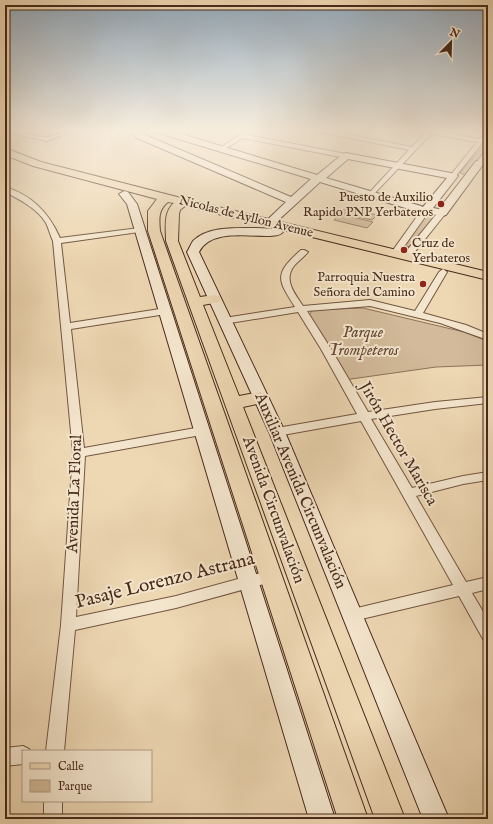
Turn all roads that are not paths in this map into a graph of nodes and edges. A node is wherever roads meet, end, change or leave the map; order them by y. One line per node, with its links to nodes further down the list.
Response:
1 (29, 168): 13 (main road, Nicolas de Ayllon Avenue)
2 (54, 168): 16 (main road, Nicolas de Ayllon Avenue)
3 (216, 168): 15 (street)
4 (287, 168): 11 (street)
5 (334, 168): 11 (street)
6 (396, 168): 14 (street)
7 (411, 168): 10 (street)
8 (459, 168): 10 (street)
9 (478, 168): 18 (street)
10 (453, 176): 17 (street)
11 (323, 179): 14 (street); 15 (street); 19 (street)
12 (5, 190): 21 (street, Avenida La Floral)
13 (124, 194): 16 (main road, Nicolas de Ayllon Avenue); 20 (street)
14 (371, 194): 17 (street)
15 (292, 201): 19 (street)
16 (170, 203): 19 (main road, Nicolas de Ayllon Avenue); 27 (main road, Avenida Circunvalación); 43 (main road, Avenida Circunvalación)
17 (426, 210): 18 (street); 23 (street)
18 (442, 213): 23 (street)
19 (275, 227): 23 (main road, Nicolas de Ayllon Avenue); 24 (main road, Nicolas de Ayllon Avenue); 27 (street, Auxiliar Avenida Circunvalación)
20 (139, 230): 21 (street); 29 (street)
21 (57, 241): 32 (street, Avenida La Floral)
22 (304, 252): 28 (street, Jirón Hector Marisca)
23 (401, 255): 25 (main road, Nicolas de Ayllon Avenue)
24 (443, 272): 26 (main road, Nicolas de Ayllon Avenue); 30 (street)
25 (488, 276)
26 (488, 284)
27 (204, 300): 31 (street, Auxiliar Avenida Circunvalación); 36 (main road, Avenida Circunvalación)
28 (302, 309): 30 (street); 31 (street); 37 (street, Jirón Hector Marisca)
29 (166, 311): 32 (street); 38 (street)
30 (418, 314): 33 (street)
31 (224, 321): 34 (street, Auxiliar Avenida Circunvalación)
32 (65, 327): 40 (street, Avenida La Floral)
33 (488, 337)
34 (260, 398): 36 (main road); 39 (street, Auxiliar Avenida Circunvalación)
35 (488, 400): 37 (street)
36 (232, 403): 58 (main road, Avenida Circunvalación)
37 (363, 416): 39 (street); 42 (street, Jirón Hector Marisca)
38 (201, 431): 40 (street); 44 (street)
39 (277, 432): 47 (street, Auxiliar Avenida Circunvalación)
40 (79, 453): 48 (street, Avenida La Floral)
41 (488, 476): 42 (street)
42 (408, 494): 46 (street, Jirón Hector Marisca)
43 (271, 576): 44 (street, Pasaje Lorenzo Astrana); 57 (main road, Avenida Circunvalación)
44 (248, 582): 48 (street, Pasaje Lorenzo Astrana); 56 (street)
45 (488, 583): 46 (street)
46 (462, 588): 47 (street); 49 (street, Jirón Hector Marisca)
47 (353, 615): 54 (street, Auxiliar Avenida Circunvalación)
48 (68, 625): 50 (street, Avenida La Floral)
49 (488, 634)
50 (52, 750)
51 (22, 755): 52 (street)
52 (5, 757)
53 (53, 802): 55 (street)
54 (430, 818)
55 (53, 819)
56 (322, 819)
57 (353, 819)
58 (390, 819)

